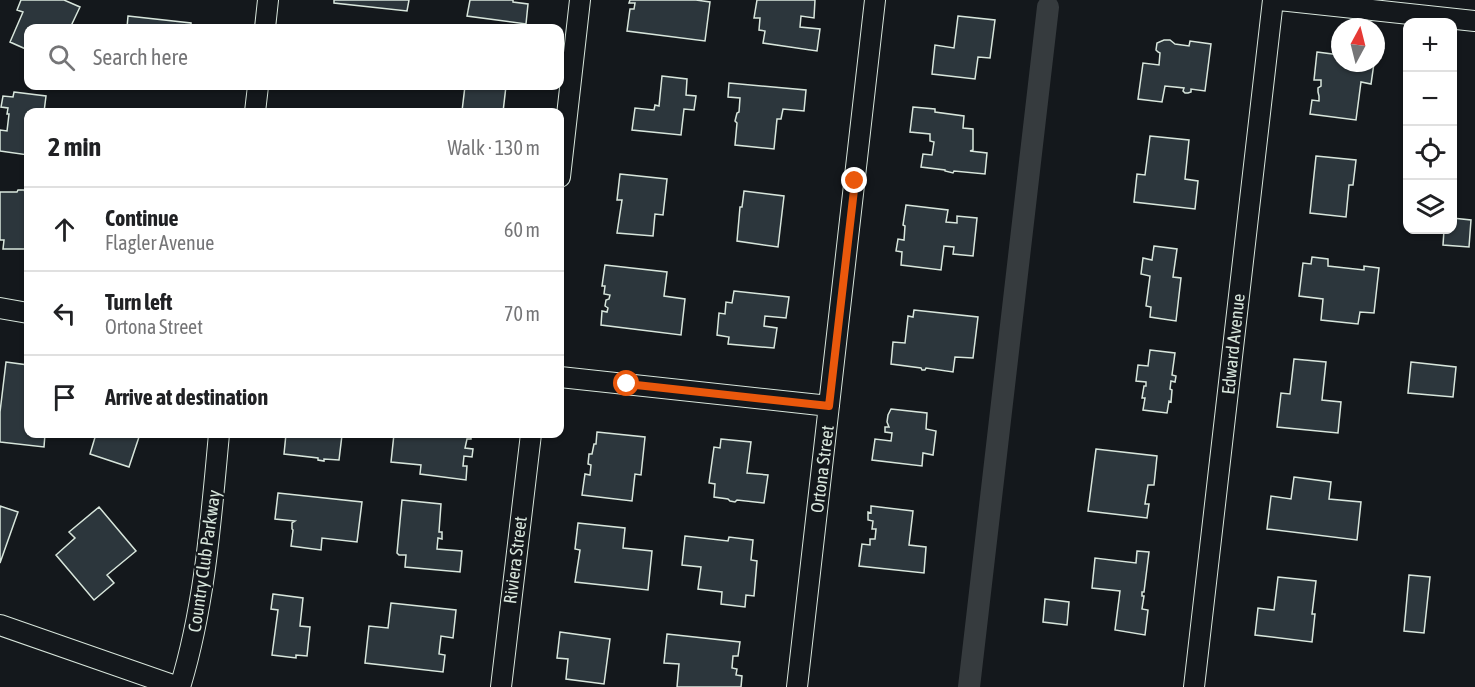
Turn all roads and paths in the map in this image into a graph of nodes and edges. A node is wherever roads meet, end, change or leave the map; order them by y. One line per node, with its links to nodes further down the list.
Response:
1 (268, 0): 7 (street)
2 (580, 0): 10 (street)
3 (875, 0): 14 (street, Ortona Street)
4 (1273, 0): 21 (street, Edward Avenue)
5 (1279, 0): 6 (street)
6 (1475, 21)
7 (265, 24)
8 (258, 90): 9 (street)
9 (255, 108)
10 (564, 142)
11 (0, 308): 12 (street)
12 (24, 312)
13 (564, 377): 14 (street)
14 (829, 406): 20 (street, Ortona Street)
15 (219, 438): 18 (street, Country Club Parkway)
16 (531, 438): 19 (street, Riviera Street)
17 (0, 625): 18 (street)
18 (179, 687)
19 (501, 687)
20 (797, 687)
21 (1194, 687)

